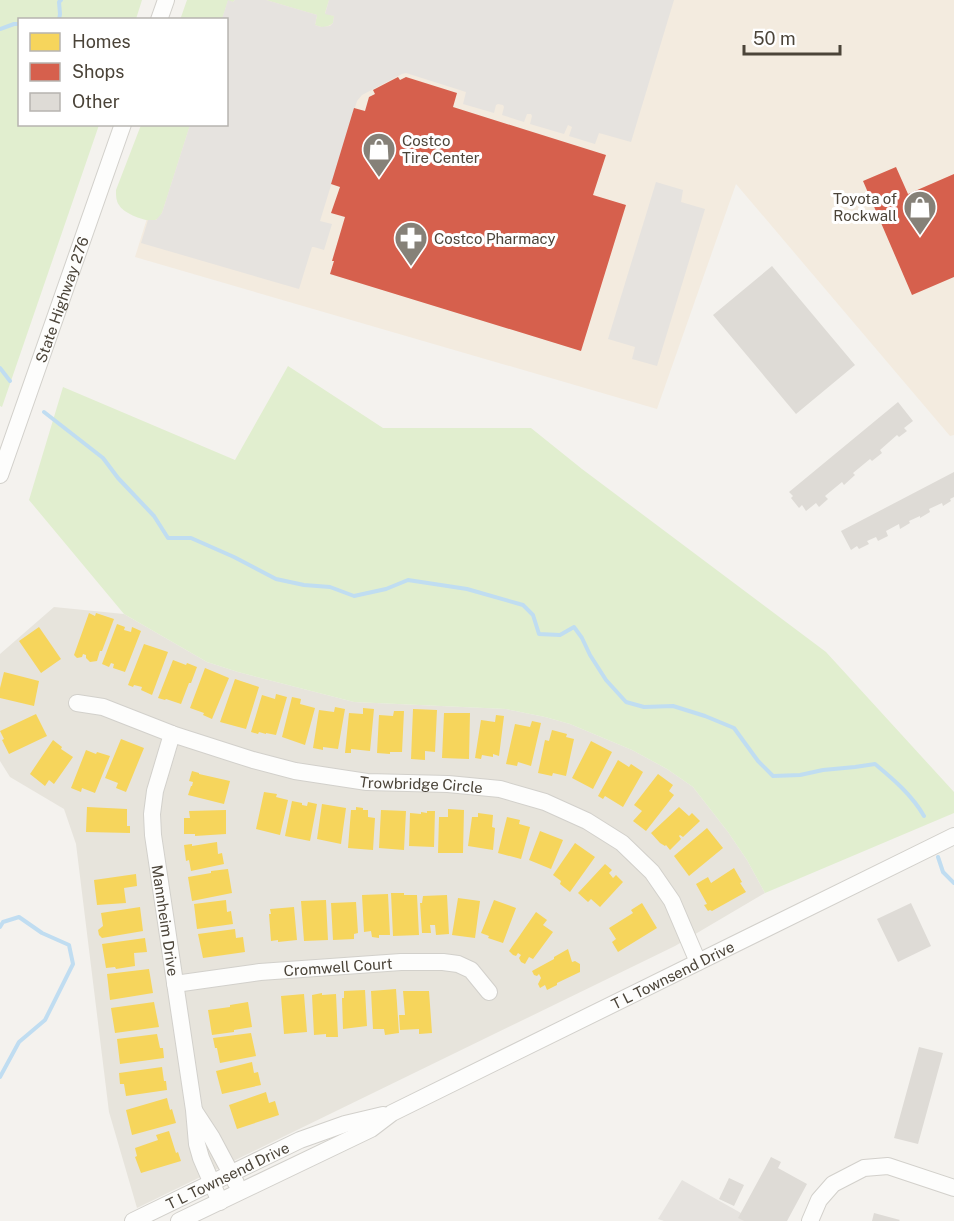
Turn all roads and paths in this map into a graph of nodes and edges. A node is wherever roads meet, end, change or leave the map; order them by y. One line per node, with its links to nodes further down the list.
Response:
1 (166, 0): 2 (street)
2 (160, 18)
3 (122, 126): 4 (street, State Highway 276)
4 (0, 475)
5 (76, 703): 6 (street, Trowbridge Circle)
6 (172, 735): 8 (street, Trowbridge Circle); 9 (street, Mannheim Drive)
7 (954, 836): 8 (street, T L Townsend Drive)
8 (698, 962): 12 (street, T L Townsend Drive)
9 (175, 984): 10 (street, Cromwell Court); 11 (street, Mannheim Drive)
10 (489, 992)
11 (194, 1110): 13 (street, Mannheim Drive); 14 (street, Mannheim Drive)
12 (392, 1113): 15 (street, T L Townsend Drive); 18 (street, T L Townsend Drive)
13 (217, 1146): 14 (street); 15 (street, Mannheim Drive)
14 (200, 1154): 16 (street, Mannheim Drive)
15 (231, 1173): 16 (street, T L Townsend Drive); 18 (street, Mannheim Drive)
16 (212, 1183): 19 (street, Mannheim Drive); 20 (street, T L Townsend Drive)
17 (954, 1188): 22 (street)
18 (241, 1191): 19 (street, T L Townsend Drive)
19 (219, 1202): 21 (street, T L Townsend Drive)
20 (133, 1221)
21 (179, 1221)
22 (810, 1221)

